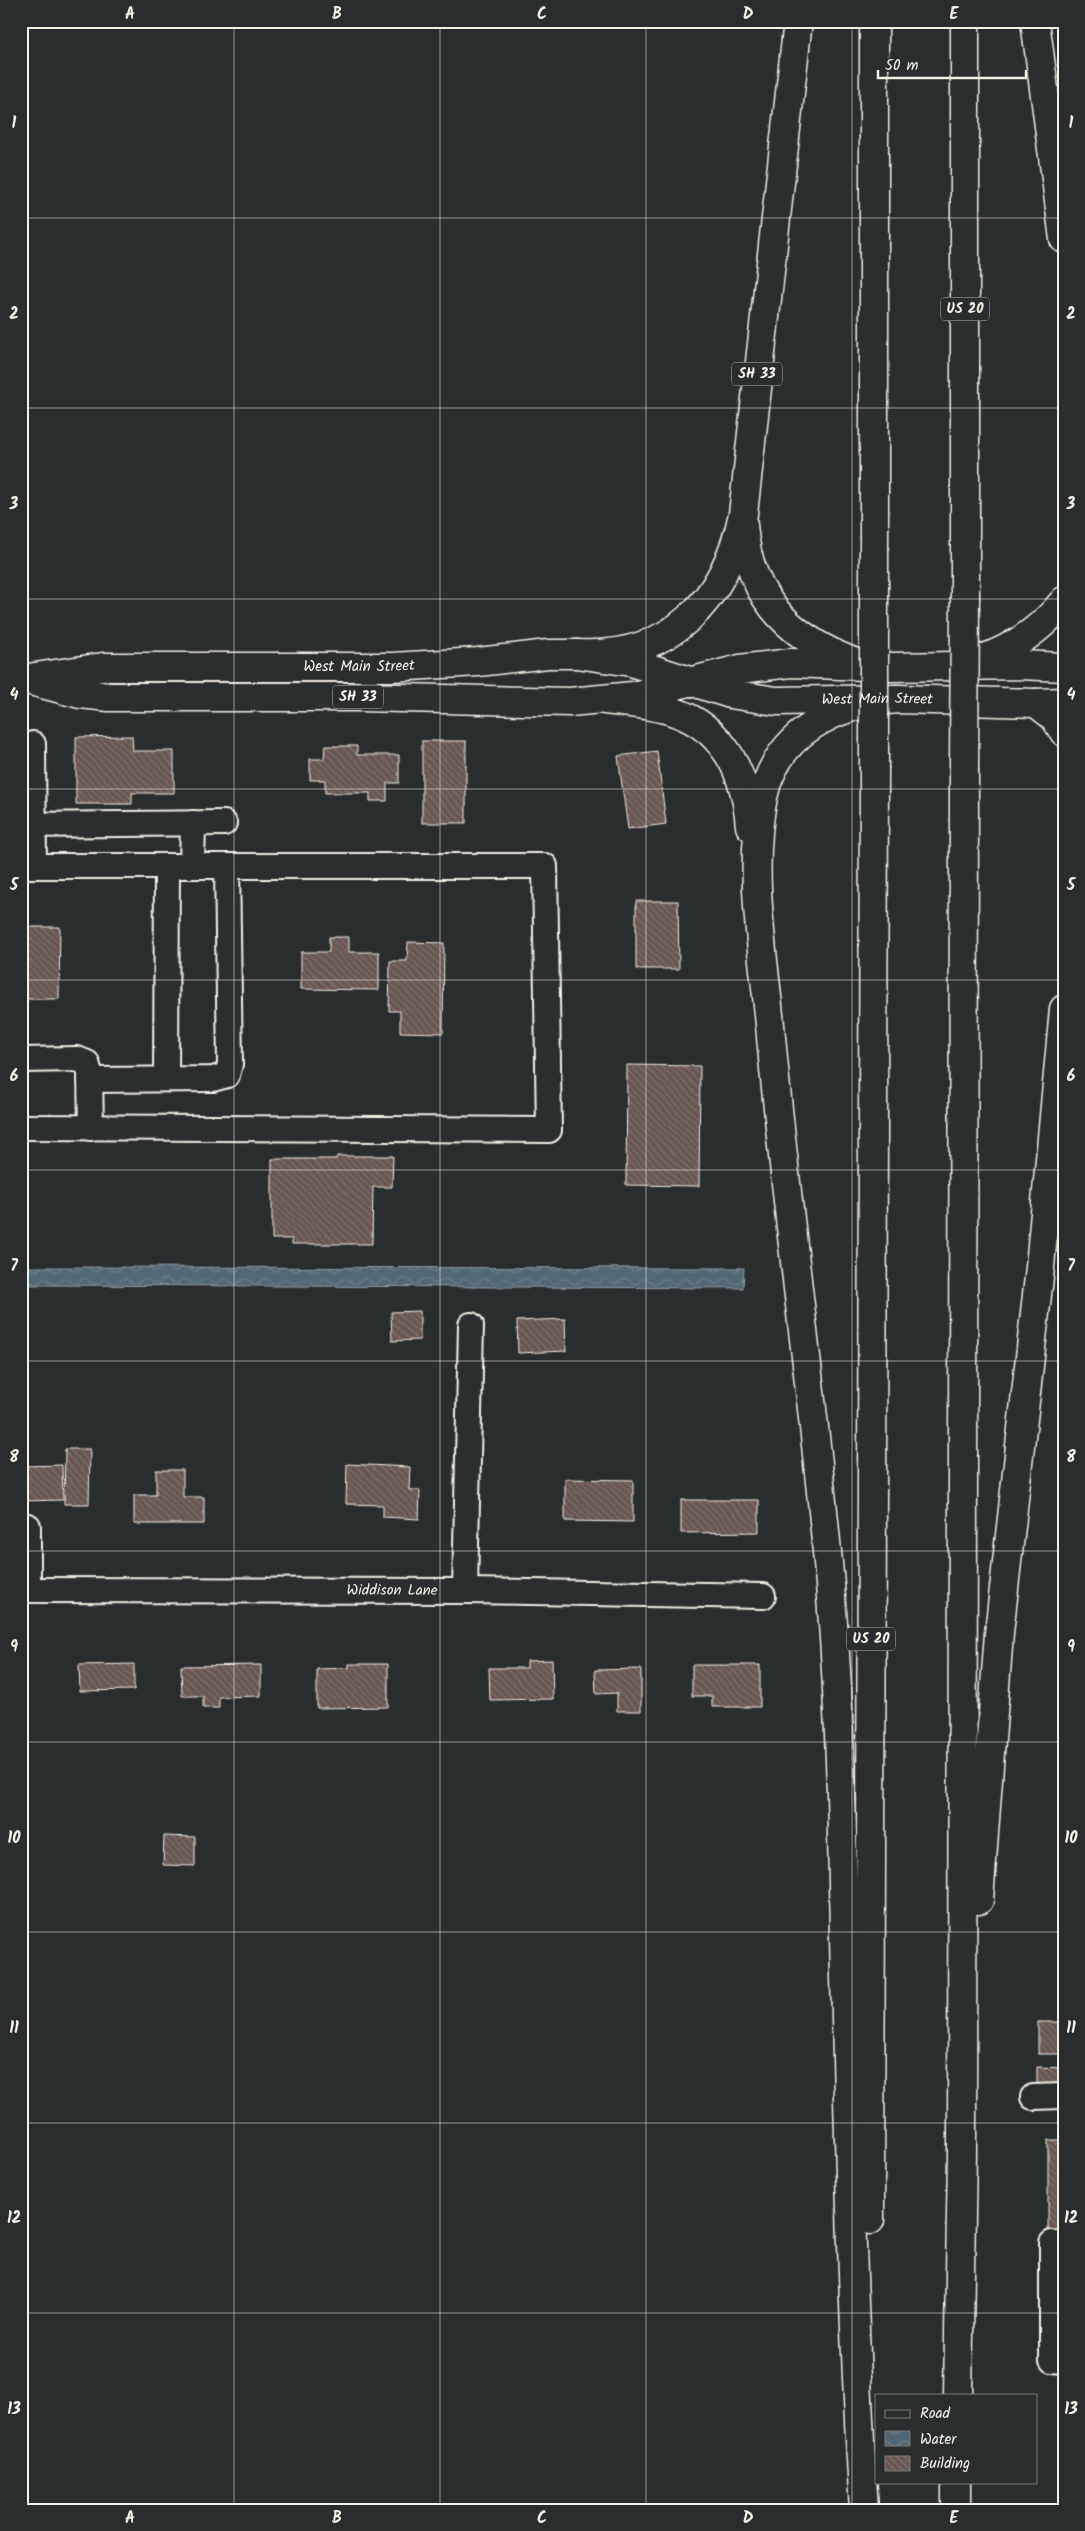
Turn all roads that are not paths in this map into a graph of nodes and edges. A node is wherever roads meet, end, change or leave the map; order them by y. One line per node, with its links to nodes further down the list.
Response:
1 (798, 21): 6 (main road, SH 33)
2 (874, 21): 47 (main road, US 20, bridge)
3 (965, 21): 41 (main road, US 20, bridge)
4 (1035, 21): 5 (main road)
5 (1064, 239)
6 (742, 514): 8 (main road, SH 33); 9 (main road)
7 (1064, 601): 10 (main road, SH 33)
8 (577, 654): 12 (main road, West Main Street / SH 33); 13 (main road, West Main Street)
9 (864, 666): 10 (main road, West Main Street / SH 33); 13 (main road, West Main Street / SH 33)
10 (953, 667): 11 (main road, West Main Street)
11 (1064, 667)
12 (22, 679): 15 (main road, West Main Street / SH 33)
13 (692, 681): 14 (main road, West Main Street); 15 (main road, West Main Street / SH 33)
14 (898, 699): 17 (main road, West Main Street); 27 (main road)
15 (604, 700): 27 (main road)
16 (1064, 702): 17 (main road, West Main Street)
17 (1036, 703): 18 (main road)
18 (1064, 732)
19 (33, 744): 22 (street)
20 (193, 823): 21 (street); 22 (street); 25 (street)
21 (224, 823)
22 (28, 825): 23 (street)
23 (28, 866): 24 (street)
24 (167, 866): 25 (street); 30 (street)
25 (192, 866): 26 (street)
26 (227, 866): 30 (street); 33 (street)
27 (758, 890): 46 (main road)
28 (1064, 1009): 41 (main road)
29 (21, 1060): 31 (street)
30 (166, 1079): 31 (street)
31 (90, 1080): 33 (street)
32 (21, 1127): 33 (street)
33 (91, 1128)
34 (472, 1325): 37 (street)
35 (28, 1526): 36 (street)
36 (25, 1590): 37 (street, Widdison Lane)
37 (465, 1591): 38 (street, Widdison Lane)
38 (763, 1596)
39 (1064, 2096): 40 (street)
40 (1033, 2097)
41 (962, 2153): 44 (main road, US 20)
42 (1052, 2243): 43 (street)
43 (1064, 2361)
44 (958, 2394)
45 (956, 2484): 48 (main road)
46 (864, 2510)
47 (869, 2510)
48 (956, 2510)

